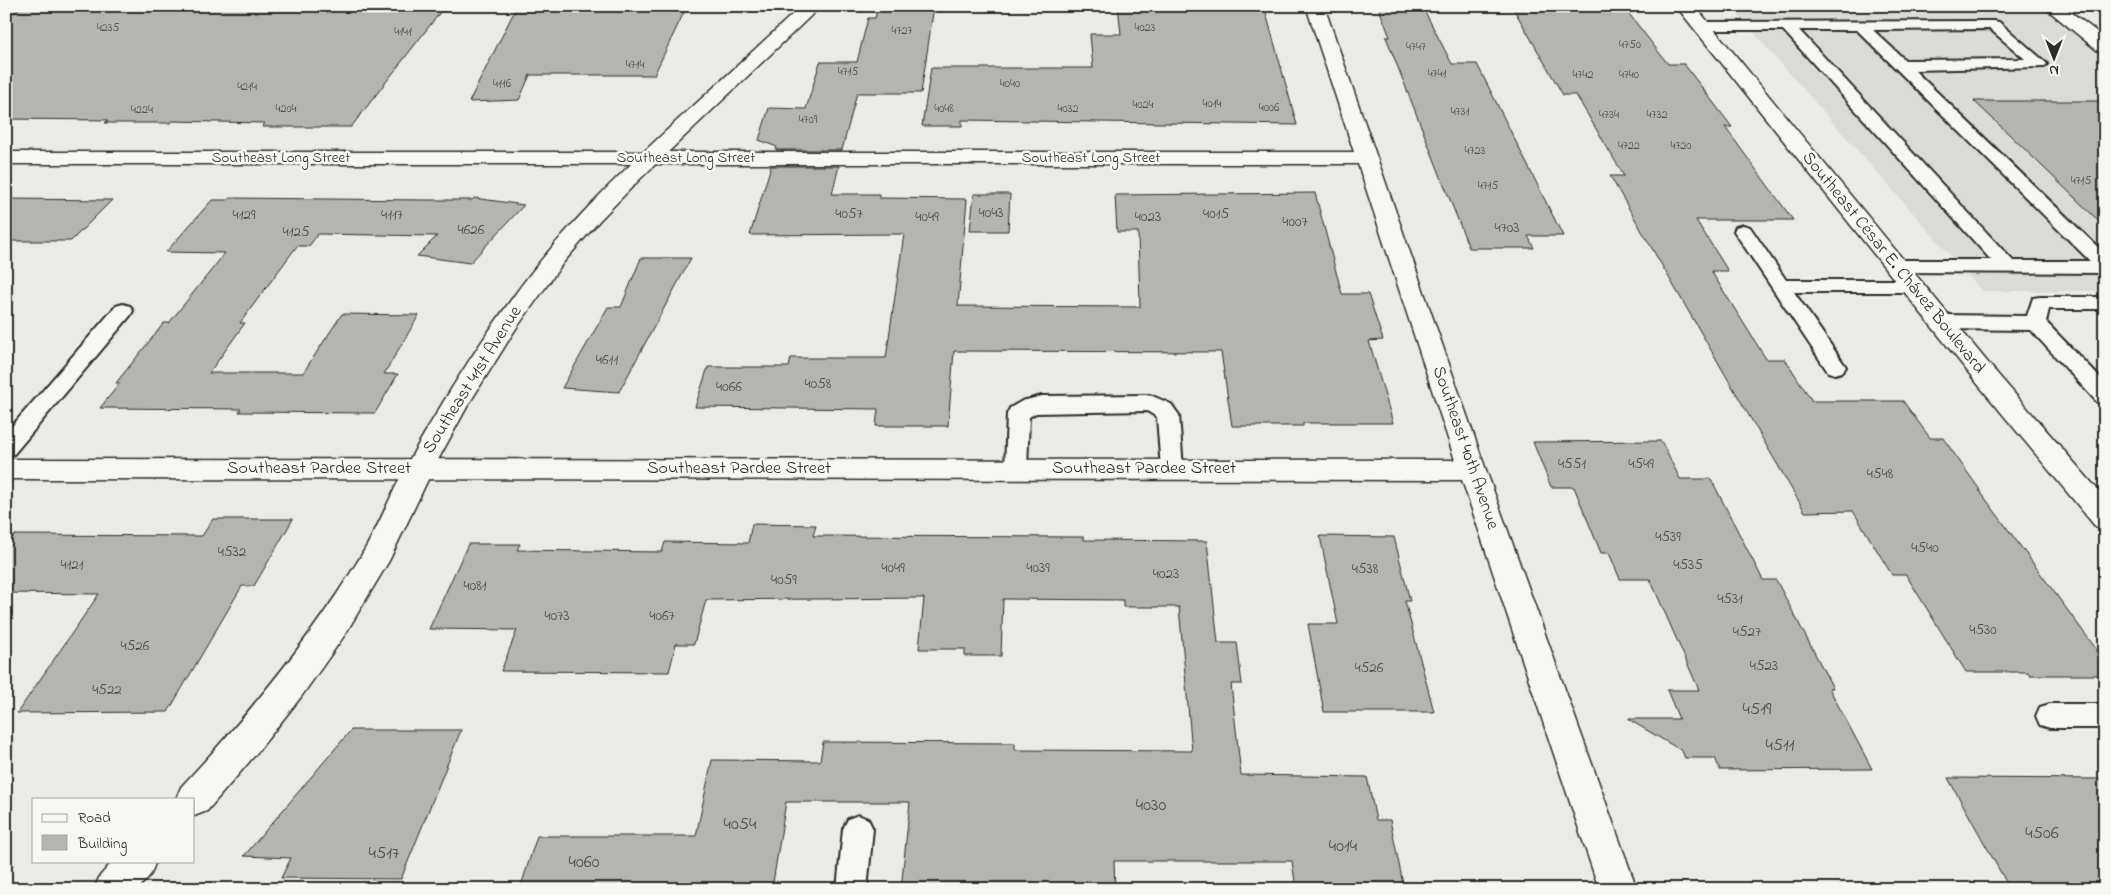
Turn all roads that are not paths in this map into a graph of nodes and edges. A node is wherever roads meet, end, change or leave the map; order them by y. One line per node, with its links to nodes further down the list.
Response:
1 (812, 6): 11 (street, Southeast 41st Avenue)
2 (1315, 6): 12 (street, Southeast 40th Avenue)
3 (1685, 6): 5 (street, Southeast César E. Chávez Boulevard)
4 (2052, 6): 8 (street)
5 (1701, 26): 6 (lane); 14 (street, Southeast César E. Chávez Boulevard)
6 (1787, 26): 7 (lane); 16 (lane)
7 (1861, 26): 9 (lane); 9 (lane)
8 (2105, 48)
9 (1902, 64): 15 (lane)
10 (6, 158): 11 (street, Southeast Long Street)
11 (650, 158): 12 (street, Southeast Long Street); 27 (street, Southeast 41st Avenue)
12 (1366, 158): 30 (street, Southeast 40th Avenue)
13 (1743, 231): 17 (lane)
14 (1896, 266): 16 (lane); 18 (street, Southeast César E. Chávez Boulevard)
15 (2105, 266): 16 (lane)
16 (2008, 267)
17 (1781, 286): 18 (lane); 23 (lane)
18 (1912, 286): 21 (street, Southeast César E. Chávez Boulevard)
19 (2105, 303): 22 (lane)
20 (123, 311): 25 (lane)
21 (1941, 322): 22 (lane); 31 (street, Southeast César E. Chávez Boulevard)
22 (2036, 323): 24 (lane)
23 (1835, 367)
24 (2105, 397)
25 (6, 448)
26 (6, 469): 27 (street, Southeast Pardee Street)
27 (419, 469): 28 (street, Southeast Pardee Street); 34 (street, Southeast 41st Avenue)
28 (1016, 469): 29 (street, Southeast Pardee Street); 29 (lane)
29 (1172, 469): 30 (street, Southeast Pardee Street)
30 (1472, 470): 39 (street, Southeast 40th Avenue)
31 (2105, 518)
32 (2050, 716): 33 (lane)
33 (2105, 716)
34 (195, 798)
35 (858, 829): 38 (lane)
36 (137, 862): 37 (street)
37 (113, 889)
38 (852, 889)
39 (1618, 889)

